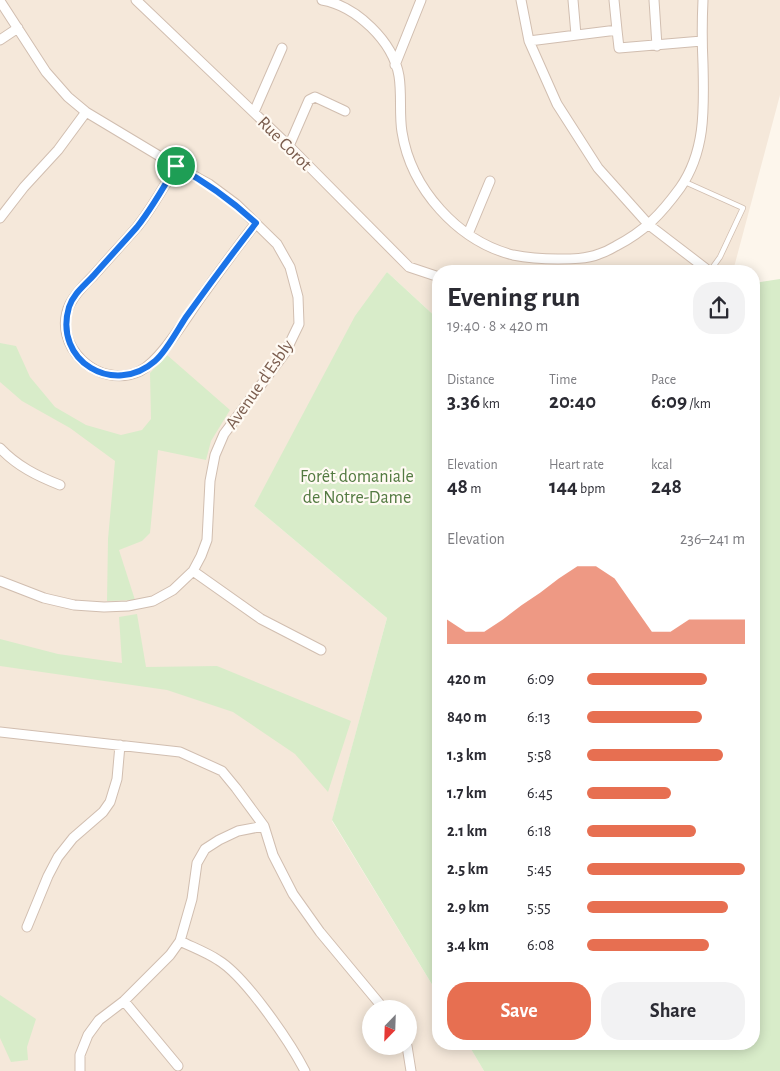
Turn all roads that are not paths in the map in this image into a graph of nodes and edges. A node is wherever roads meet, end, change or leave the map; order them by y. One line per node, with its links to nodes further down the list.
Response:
1 (136, 0): 21 (street, Rue Corot)
2 (324, 0): 18 (street)
3 (422, 0): 18 (street)
4 (521, 0): 14 (street)
5 (573, 0): 12 (street)
6 (614, 0): 11 (street)
7 (654, 0): 16 (street)
8 (703, 0): 15 (street)
9 (0, 1): 10 (street, Avenue d'Esbly)
10 (18, 28): 13 (street); 20 (street, Avenue d'Esbly)
11 (617, 30): 12 (street); 16 (street)
12 (576, 35): 14 (street)
13 (0, 40)
14 (529, 41): 28 (street)
15 (702, 41): 16 (street); 25 (street)
16 (657, 46)
17 (282, 48): 21 (street)
18 (396, 65): 29 (street)
19 (345, 111): 22 (street)
20 (86, 112): 23 (street, Avenue d'Esbly); 26 (street)
21 (254, 112): 22 (street, Rue Corot)
22 (289, 146): 32 (street, Rue Corot)
23 (176, 166): 27 (street, Avenue d'Esbly); 27 (street)
24 (490, 181): 29 (street)
25 (685, 182): 28 (street); 31 (lane)
26 (0, 218)
27 (256, 223): 35 (street, Avenue d'Esbly)
28 (650, 225): 29 (street); 30 (street)
29 (468, 234)
30 (702, 265)
31 (714, 265)
32 (432, 274)
33 (0, 448): 34 (street)
34 (60, 485)
35 (193, 571): 36 (street, Avenue d'Esbly); 37 (street)
36 (0, 581)
37 (320, 650)
38 (0, 732): 39 (street)
39 (120, 745): 40 (street); 41 (street)
40 (264, 826): 42 (street); 43 (street)
41 (27, 927)
42 (180, 941): 44 (street); 48 (street)
43 (377, 1000)
44 (124, 1001): 46 (street); 47 (street)
45 (408, 1055): 49 (street)
46 (178, 1066)
47 (80, 1071)
48 (305, 1071)
49 (411, 1071)

